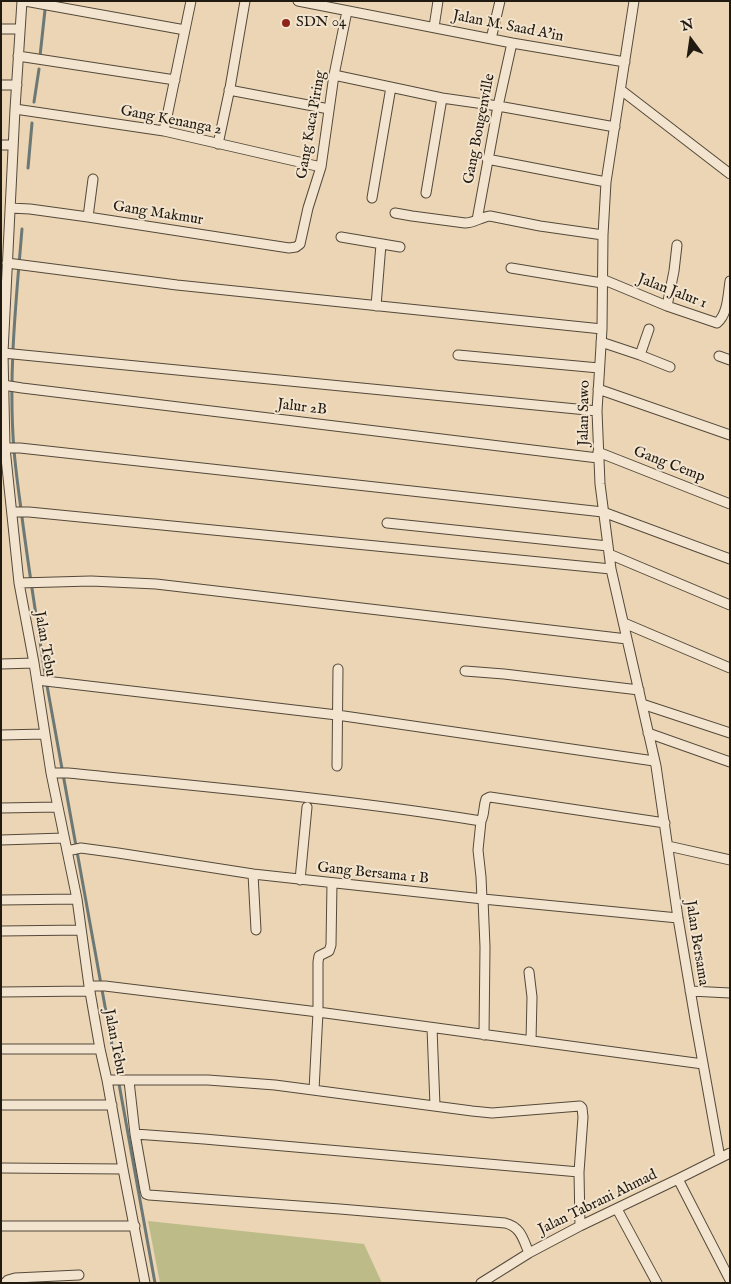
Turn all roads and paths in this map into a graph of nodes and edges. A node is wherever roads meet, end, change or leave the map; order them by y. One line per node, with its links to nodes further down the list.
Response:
1 (24, 1): 11 (street, Jalan Tebu); 12 (street)
2 (191, 1): 12 (street)
3 (245, 1): 22 (street)
4 (298, 1): 8 (street, Jalan M. Saad A'in)
5 (438, 1): 9 (street)
6 (500, 1): 13 (street)
7 (634, 1): 16 (street, Jalan Sawo)
8 (347, 11): 9 (street, Jalan M. Saad A'in); 17 (street, Gang Kaca Piring)
9 (434, 27): 13 (street, Jalan M. Saad A'in)
10 (1, 30): 11 (street)
11 (20, 30): 15 (street, Jalan Tebu)
12 (185, 30): 18 (street)
13 (491, 39): 14 (street, Jalan M. Saad A'in)
14 (512, 43): 16 (street, Jalan M. Saad A'in); 25 (street, Gang Bougenville)
15 (18, 56): 18 (street); 20 (street, Jalan Tebu)
16 (625, 62): 23 (street, Jalan Sawo)
17 (334, 75): 21 (street); 27 (street, Gang Kaca Piring)
18 (175, 80): 29 (street)
19 (1, 85): 20 (street)
20 (17, 85): 26 (street, Jalan Tebu)
21 (391, 87): 24 (street); 40 (street)
22 (229, 90): 27 (street); 30 (street)
23 (621, 90): 28 (street, Jalan Sawo); 35 (street)
24 (442, 98): 25 (street); 39 (street)
25 (498, 106): 28 (street); 33 (street, Gang Bougenville)
26 (15, 109): 29 (street, Gang Kenanga 2); 32 (street, Jalan Tebu)
27 (329, 109): 34 (street, Gang Kaca Piring)
28 (615, 127): 37 (street, Jalan Sawo)
29 (164, 131): 30 (street, Gang Kenanga 2)
30 (218, 144): 34 (street, Gang Kenanga 2)
31 (1, 145): 32 (street)
32 (14, 145): 38 (street, Jalan Tebu)
33 (488, 159): 37 (street); 44 (street, Gang Bougenville)
34 (321, 167): 47 (street, Gang Kaca Piring)
35 (730, 174)
36 (94, 179): 43 (street)
37 (606, 182): 45 (street, Jalan Sawo)
38 (6, 187): 41 (street, Jalan Tebu)
39 (426, 193)
40 (372, 198)
41 (10, 208): 43 (street, Gang Makmur); 49 (street, Jalan Tebu)
42 (395, 213): 44 (street)
43 (88, 217): 47 (street, Gang Makmur)
44 (477, 220): 45 (street)
45 (603, 235): 54 (street, Jalan Sawo)
46 (340, 237): 48 (street)
47 (300, 244)
48 (381, 244): 51 (street); 56 (street)
49 (5, 245): 52 (street, Jalan Tebu)
50 (677, 245): 57 (street)
51 (400, 247)
52 (10, 264): 56 (street); 61 (street, Jalan Tebu)
53 (511, 268): 54 (street, Jalan Jalur 1)
54 (602, 281): 57 (street, Jalan Jalur 1); 58 (street, Jalan Sawo)
55 (730, 281): 57 (street, Jalan Jalur 1)
56 (376, 306): 58 (street)
57 (667, 306)
58 (602, 329): 60 (street, Jalan Sawo)
59 (649, 329): 63 (street)
60 (601, 342): 63 (street); 67 (street, Jalan Sawo)
61 (6, 354): 68 (street, Jalan Tebu); 71 (street)
62 (458, 354): 67 (street)
63 (640, 355): 66 (street)
64 (719, 356): 65 (street)
65 (730, 360)
66 (670, 367)
67 (600, 368): 69 (street, Jalan Sawo)
68 (5, 385): 70 (street, Jalan Tebu); 74 (street, Jalur 2B)
69 (598, 389): 71 (street, Jalan Sawo); 72 (street)
70 (2, 398): 73 (street, Jalan Tebu)
71 (597, 411): 74 (street, Jalan Sawo)
72 (730, 434)
73 (7, 448): 75 (street, Jalan Tebu); 78 (street)
74 (598, 455): 76 (street, Gang Cemp); 78 (street, Jalan Sawo)
75 (5, 473): 77 (street, Jalan Tebu)
76 (730, 504)
77 (14, 512): 82 (street); 83 (street, Jalan Tebu)
78 (603, 512): 80 (street, Jalan Sawo); 81 (street)
79 (387, 523): 80 (street)
80 (608, 550): 82 (street, Jalan Sawo); 84 (street)
81 (730, 559)
82 (612, 569): 85 (street, Jalan Sawo)
83 (21, 583): 86 (street); 87 (street, Jalan Tebu)
84 (730, 605)
85 (624, 622): 86 (street, Jalan Sawo); 89 (street)
86 (627, 639): 93 (street, Jalan Sawo)
87 (34, 663): 88 (street); 92 (street, Jalan Tebu)
88 (1, 664)
89 (730, 668)
90 (338, 669): 95 (street)
91 (465, 671): 93 (street)
92 (38, 680): 95 (street); 98 (street, Jalan Tebu)
93 (639, 690): 94 (street, Jalan Sawo)
94 (642, 704): 96 (street, Jalan Sawo); 97 (street)
95 (337, 715): 100 (street); 102 (street)
96 (648, 733): 100 (street, Jalan Bersama); 101 (street)
97 (730, 733)
98 (45, 734): 99 (street); 103 (street, Jalan Tebu)
99 (1, 735)
100 (654, 761): 108 (street, Jalan Bersama)
101 (730, 762)
102 (337, 766)
103 (54, 773): 104 (street, Jalan Tebu); 107 (street)
104 (58, 807): 106 (street); 109 (street, Jalan Tebu)
105 (307, 807): 115 (street)
106 (1, 808)
107 (481, 821): 108 (street); 118 (street)
108 (664, 823): 111 (street, Jalan Bersama)
109 (64, 838): 110 (street); 112 (street, Jalan Tebu)
110 (1, 840)
111 (668, 846): 113 (street); 120 (street, Jalan Bersama)
112 (73, 849): 114 (street, Gang Bersama 1 B); 117 (street, Jalan Tebu)
113 (730, 860)
114 (253, 874): 115 (street, Gang Bersama 1 B); 122 (street)
115 (300, 880): 116 (street, Gang Bersama 1 B)
116 (332, 883): 118 (street, Gang Bersama 1 B); 129 (street)
117 (76, 899): 119 (street); 121 (street, Jalan Tebu)
118 (483, 899): 120 (street, Gang Bersama 1 B); 131 (street)
119 (1, 900)
120 (678, 918): 126 (street, Jalan Bersama)
121 (81, 930): 123 (street); 125 (street, Jalan Tebu)
122 (256, 930)
123 (1, 931)
124 (529, 972): 132 (street)
125 (91, 988): 127 (street); 129 (street); 134 (street, Jalan Tebu)
126 (690, 991): 128 (street); 135 (street, Jalan Bersama)
127 (1, 992)
128 (730, 993)
129 (318, 1012): 130 (street); 138 (street)
130 (432, 1028): 131 (street); 141 (street)
131 (484, 1035): 132 (street)
132 (531, 1041): 135 (street)
133 (1, 1049): 134 (street)
134 (100, 1049): 136 (street, Jalan Tebu)
135 (703, 1064): 144 (street, Jalan Bersama)
136 (109, 1080): 137 (street); 140 (street, Jalan Tebu)
137 (127, 1081): 138 (street); 142 (street)
138 (314, 1090): 141 (street)
139 (1, 1105): 140 (street)
140 (112, 1105): 146 (street, Jalan Tebu)
141 (434, 1106): 147 (street)
142 (135, 1134): 147 (street); 153 (street)
143 (730, 1154): 144 (street, Jalan Tabrani Ahmad)
144 (720, 1158): 148 (street, Jalan Tabrani Ahmad)
145 (1, 1168): 146 (street)
146 (123, 1169): 151 (street, Jalan Tebu)
147 (579, 1172): 152 (street)
148 (678, 1179): 149 (street, Jalan Tabrani Ahmad); 155 (street)
149 (617, 1209): 152 (street, Jalan Tabrani Ahmad); 159 (street)
150 (1, 1226): 151 (street)
151 (135, 1226): 157 (street, Jalan Tebu)
152 (580, 1226): 153 (street, Jalan Tabrani Ahmad)
153 (530, 1253): 158 (street, Jalan Tabrani Ahmad)
154 (79, 1275): 156 (street)
155 (730, 1280)
156 (6, 1283)
157 (145, 1283)
158 (481, 1283)
159 (657, 1283)

